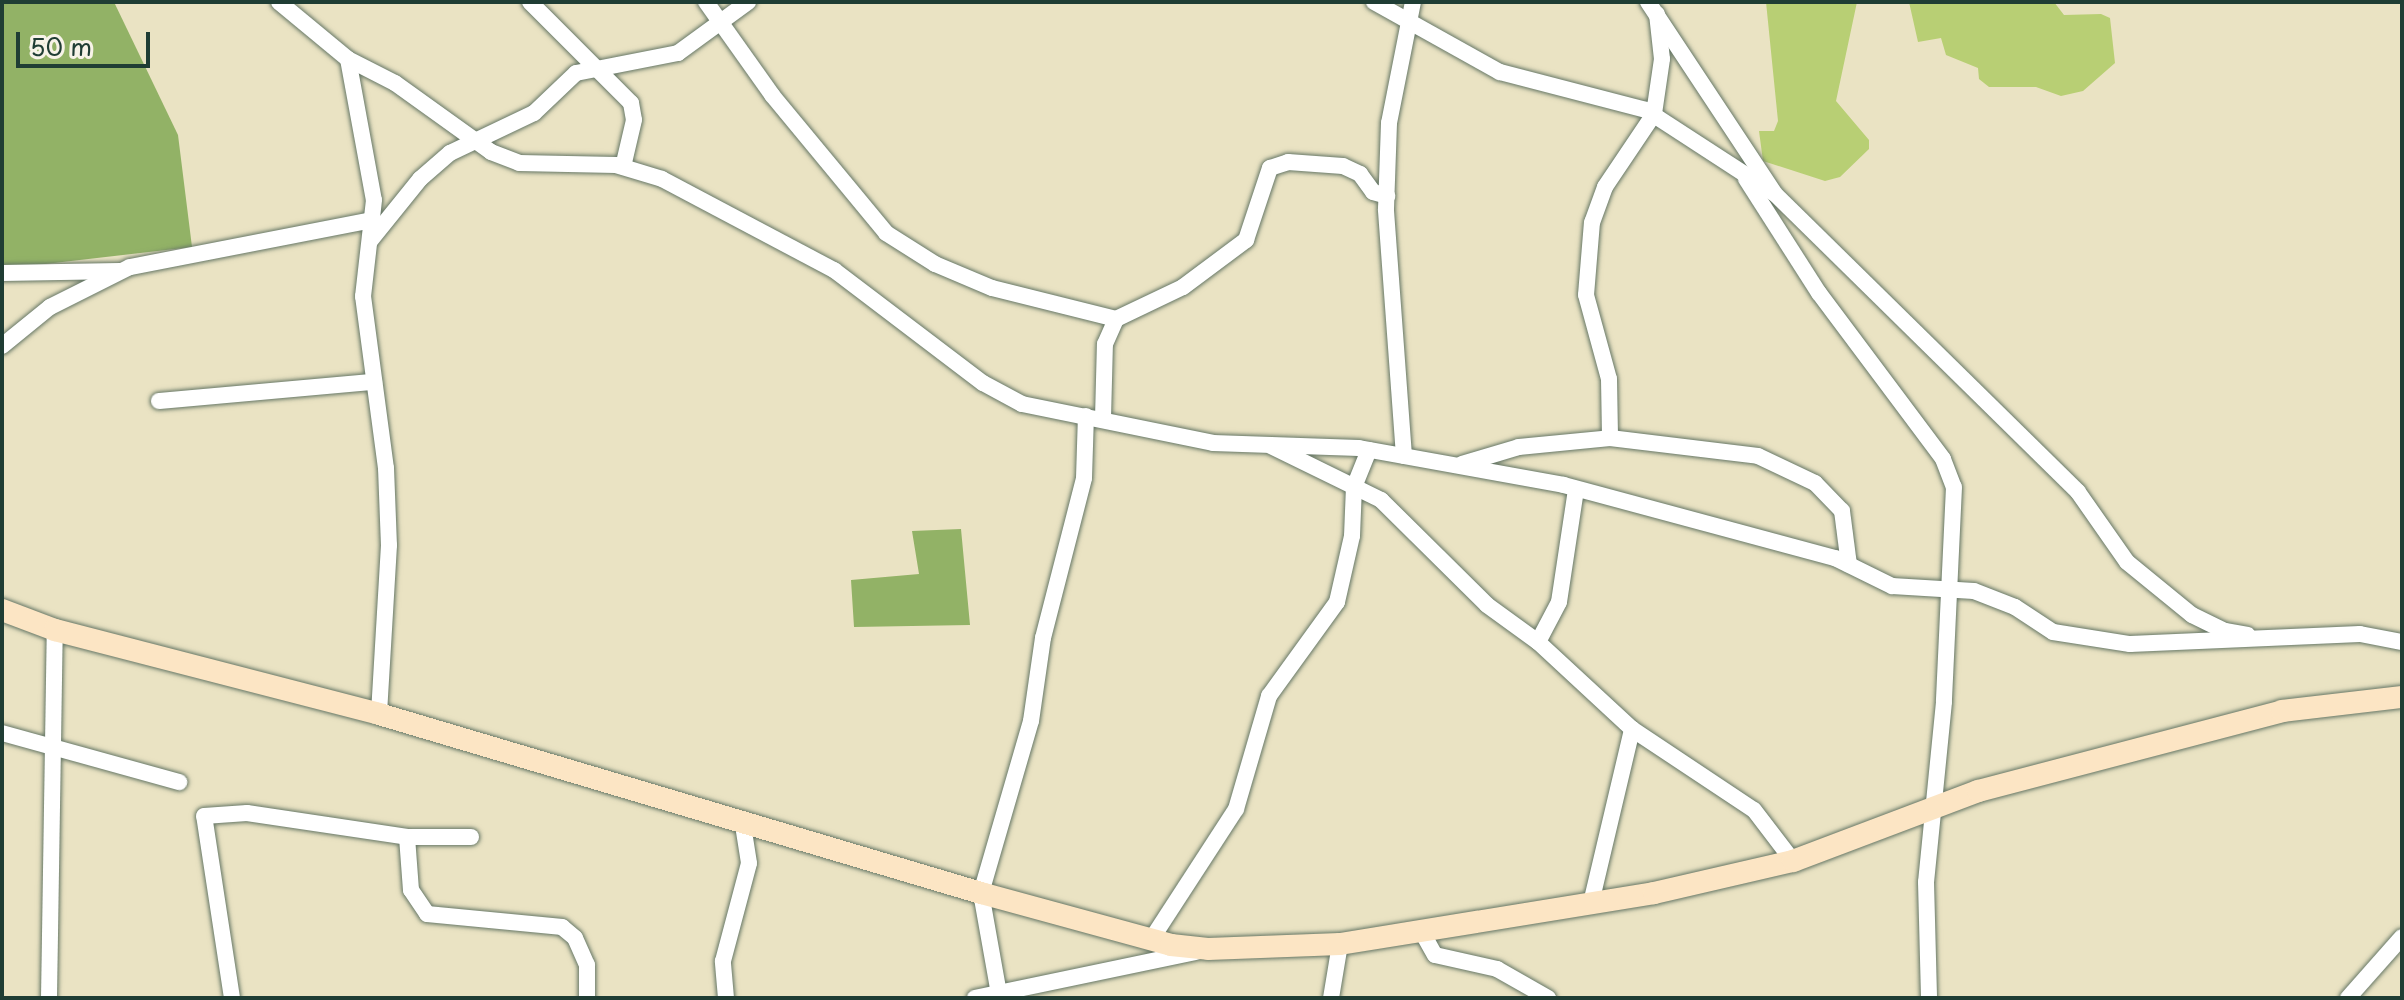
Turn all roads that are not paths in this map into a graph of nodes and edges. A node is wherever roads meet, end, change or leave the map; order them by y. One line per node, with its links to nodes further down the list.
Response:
1 (279, 2): 10 (street)
2 (530, 2): 11 (street)
3 (706, 2): 9 (street)
4 (748, 2): 9 (street)
5 (1374, 2): 8 (street)
6 (1413, 2): 8 (street)
7 (1653, 8): 12 (street); 16 (street)
8 (1409, 23): 12 (street); 17 (street)
9 (720, 24): 11 (street); 22 (street)
10 (348, 59): 13 (street); 18 (street)
11 (593, 66): 13 (street); 14 (street)
12 (1654, 114): 15 (street); 27 (street)
13 (472, 141): 14 (street); 19 (street)
14 (623, 167): 26 (street)
15 (1746, 179): 16 (street); 35 (street)
16 (1774, 193): 38 (street)
17 (1387, 196): 22 (street); 30 (street)
18 (371, 220): 19 (street); 20 (street)
19 (367, 245): 24 (street)
20 (122, 271): 21 (street); 23 (street)
21 (2, 273)
22 (1116, 319): 26 (street)
23 (2, 346)
24 (374, 382): 25 (street); 42 (street)
25 (159, 401)
26 (1095, 417): 28 (street); 52 (street)
27 (1610, 438): 31 (street); 34 (street)
28 (1271, 446): 29 (street); 32 (street)
29 (1369, 450): 30 (street); 32 (street)
30 (1404, 456): 31 (street)
31 (1458, 465): 33 (street)
32 (1354, 487): 39 (street); 56 (street)
33 (1576, 489): 34 (street); 39 (street)
34 (1849, 565): 35 (street)
35 (1950, 591): 38 (street); 47 (street)
36 (2, 610): 37 (street)
37 (55, 630): 42 (street); 45 (street)
38 (2277, 639): 40 (street)
39 (1538, 642): 43 (street)
40 (2402, 642)
41 (2402, 697): 47 (street)
42 (379, 714): 48 (street)
43 (1632, 729): 51 (street); 53 (street)
44 (2, 733): 45 (street)
45 (49, 747): 46 (street); 60 (street)
46 (179, 782)
47 (1931, 809): 51 (street); 67 (street)
48 (743, 824): 52 (street); 63 (street)
49 (407, 837): 50 (street); 61 (street); 62 (street)
50 (471, 837)
51 (1793, 861): 53 (street)
52 (981, 893): 56 (street); 59 (street)
53 (1591, 903): 54 (street)
54 (1422, 932): 57 (street); 66 (street)
55 (2402, 937): 68 (street)
56 (1151, 940): 58 (street)
57 (1340, 944): 58 (street); 65 (street)
58 (1208, 949): 59 (street)
59 (1007, 994): 64 (street)
60 (49, 998)
61 (232, 998)
62 (587, 998)
63 (726, 998)
64 (975, 998)
65 (1331, 998)
66 (1548, 998)
67 (1929, 998)
68 (2348, 998)

